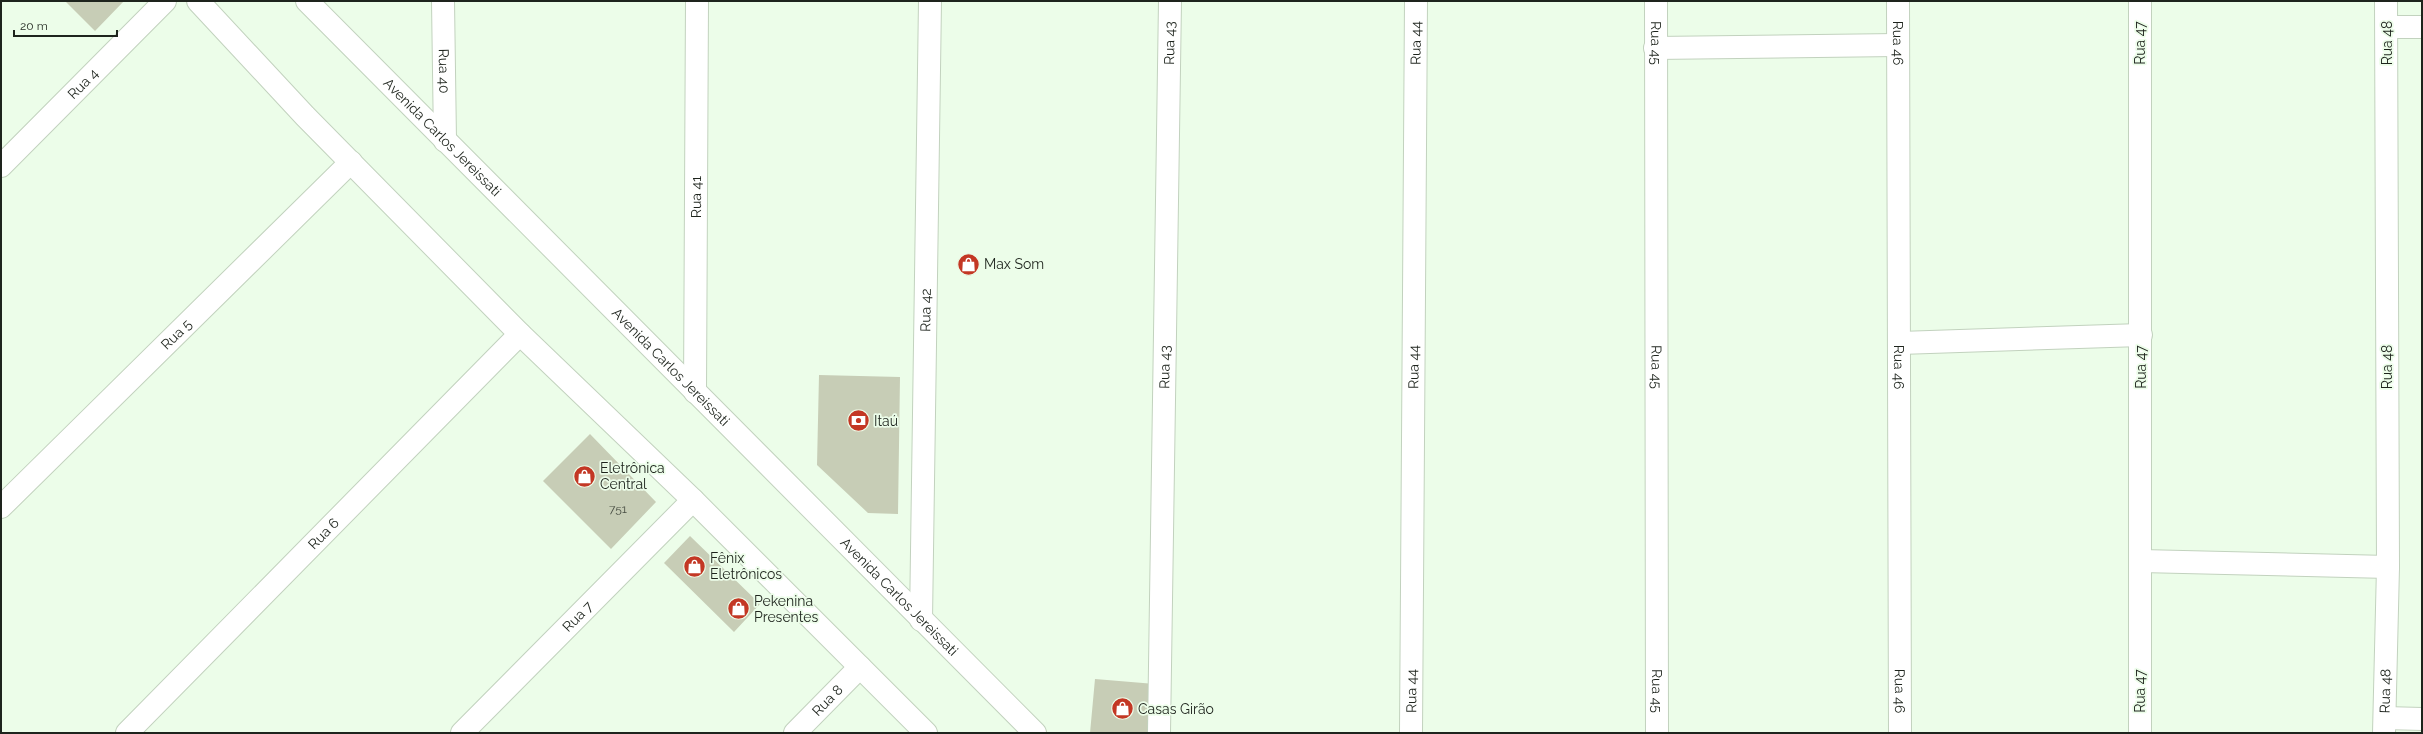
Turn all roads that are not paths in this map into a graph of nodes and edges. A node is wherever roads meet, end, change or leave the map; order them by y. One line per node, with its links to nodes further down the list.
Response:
1 (165, 1): 19 (street, Rua 4)
2 (198, 1): 18 (street)
3 (307, 1): 17 (street, Avenida Carlos Jereissati)
4 (443, 1): 17 (street, Rua 40)
5 (697, 1): 23 (street, Rua 41)
6 (930, 1): 28 (street, Rua 42)
7 (1170, 1): 37 (street, Rua 43)
8 (1416, 1): 38 (street, Rua 44)
9 (1656, 1): 16 (street, Rua 45)
10 (1898, 1): 15 (street, Rua 46)
11 (2140, 1): 21 (street, Rua 47)
12 (2386, 1): 13 (street, Rua 48)
13 (2387, 26): 14 (street); 27 (street, Rua 48)
14 (2422, 27)
15 (1897, 45): 16 (street); 22 (street, Rua 46)
16 (1655, 48): 39 (street, Rua 45)
17 (445, 141): 23 (street, Avenida Carlos Jereissati)
18 (351, 162): 20 (street); 25 (street, Rua 5)
19 (1, 166)
20 (520, 334): 24 (street); 32 (street, Rua 6)
21 (2141, 335): 22 (street); 26 (street, Rua 47)
22 (1900, 343): 40 (street, Rua 46)
23 (695, 392): 28 (street, Avenida Carlos Jereissati)
24 (693, 500): 29 (street); 33 (street, Rua 7)
25 (1, 507)
26 (2140, 561): 27 (street); 41 (street, Rua 47)
27 (2388, 567): 31 (street, Rua 48)
28 (921, 620): 36 (street, Avenida Carlos Jereissati)
29 (860, 667): 34 (street, Rua 8); 35 (street)
30 (2422, 719): 31 (street)
31 (2384, 726)
32 (127, 733)
33 (462, 733)
34 (795, 733)
35 (926, 733)
36 (1035, 733)
37 (1159, 733)
38 (1411, 733)
39 (1657, 733)
40 (1900, 733)
41 (2140, 733)

